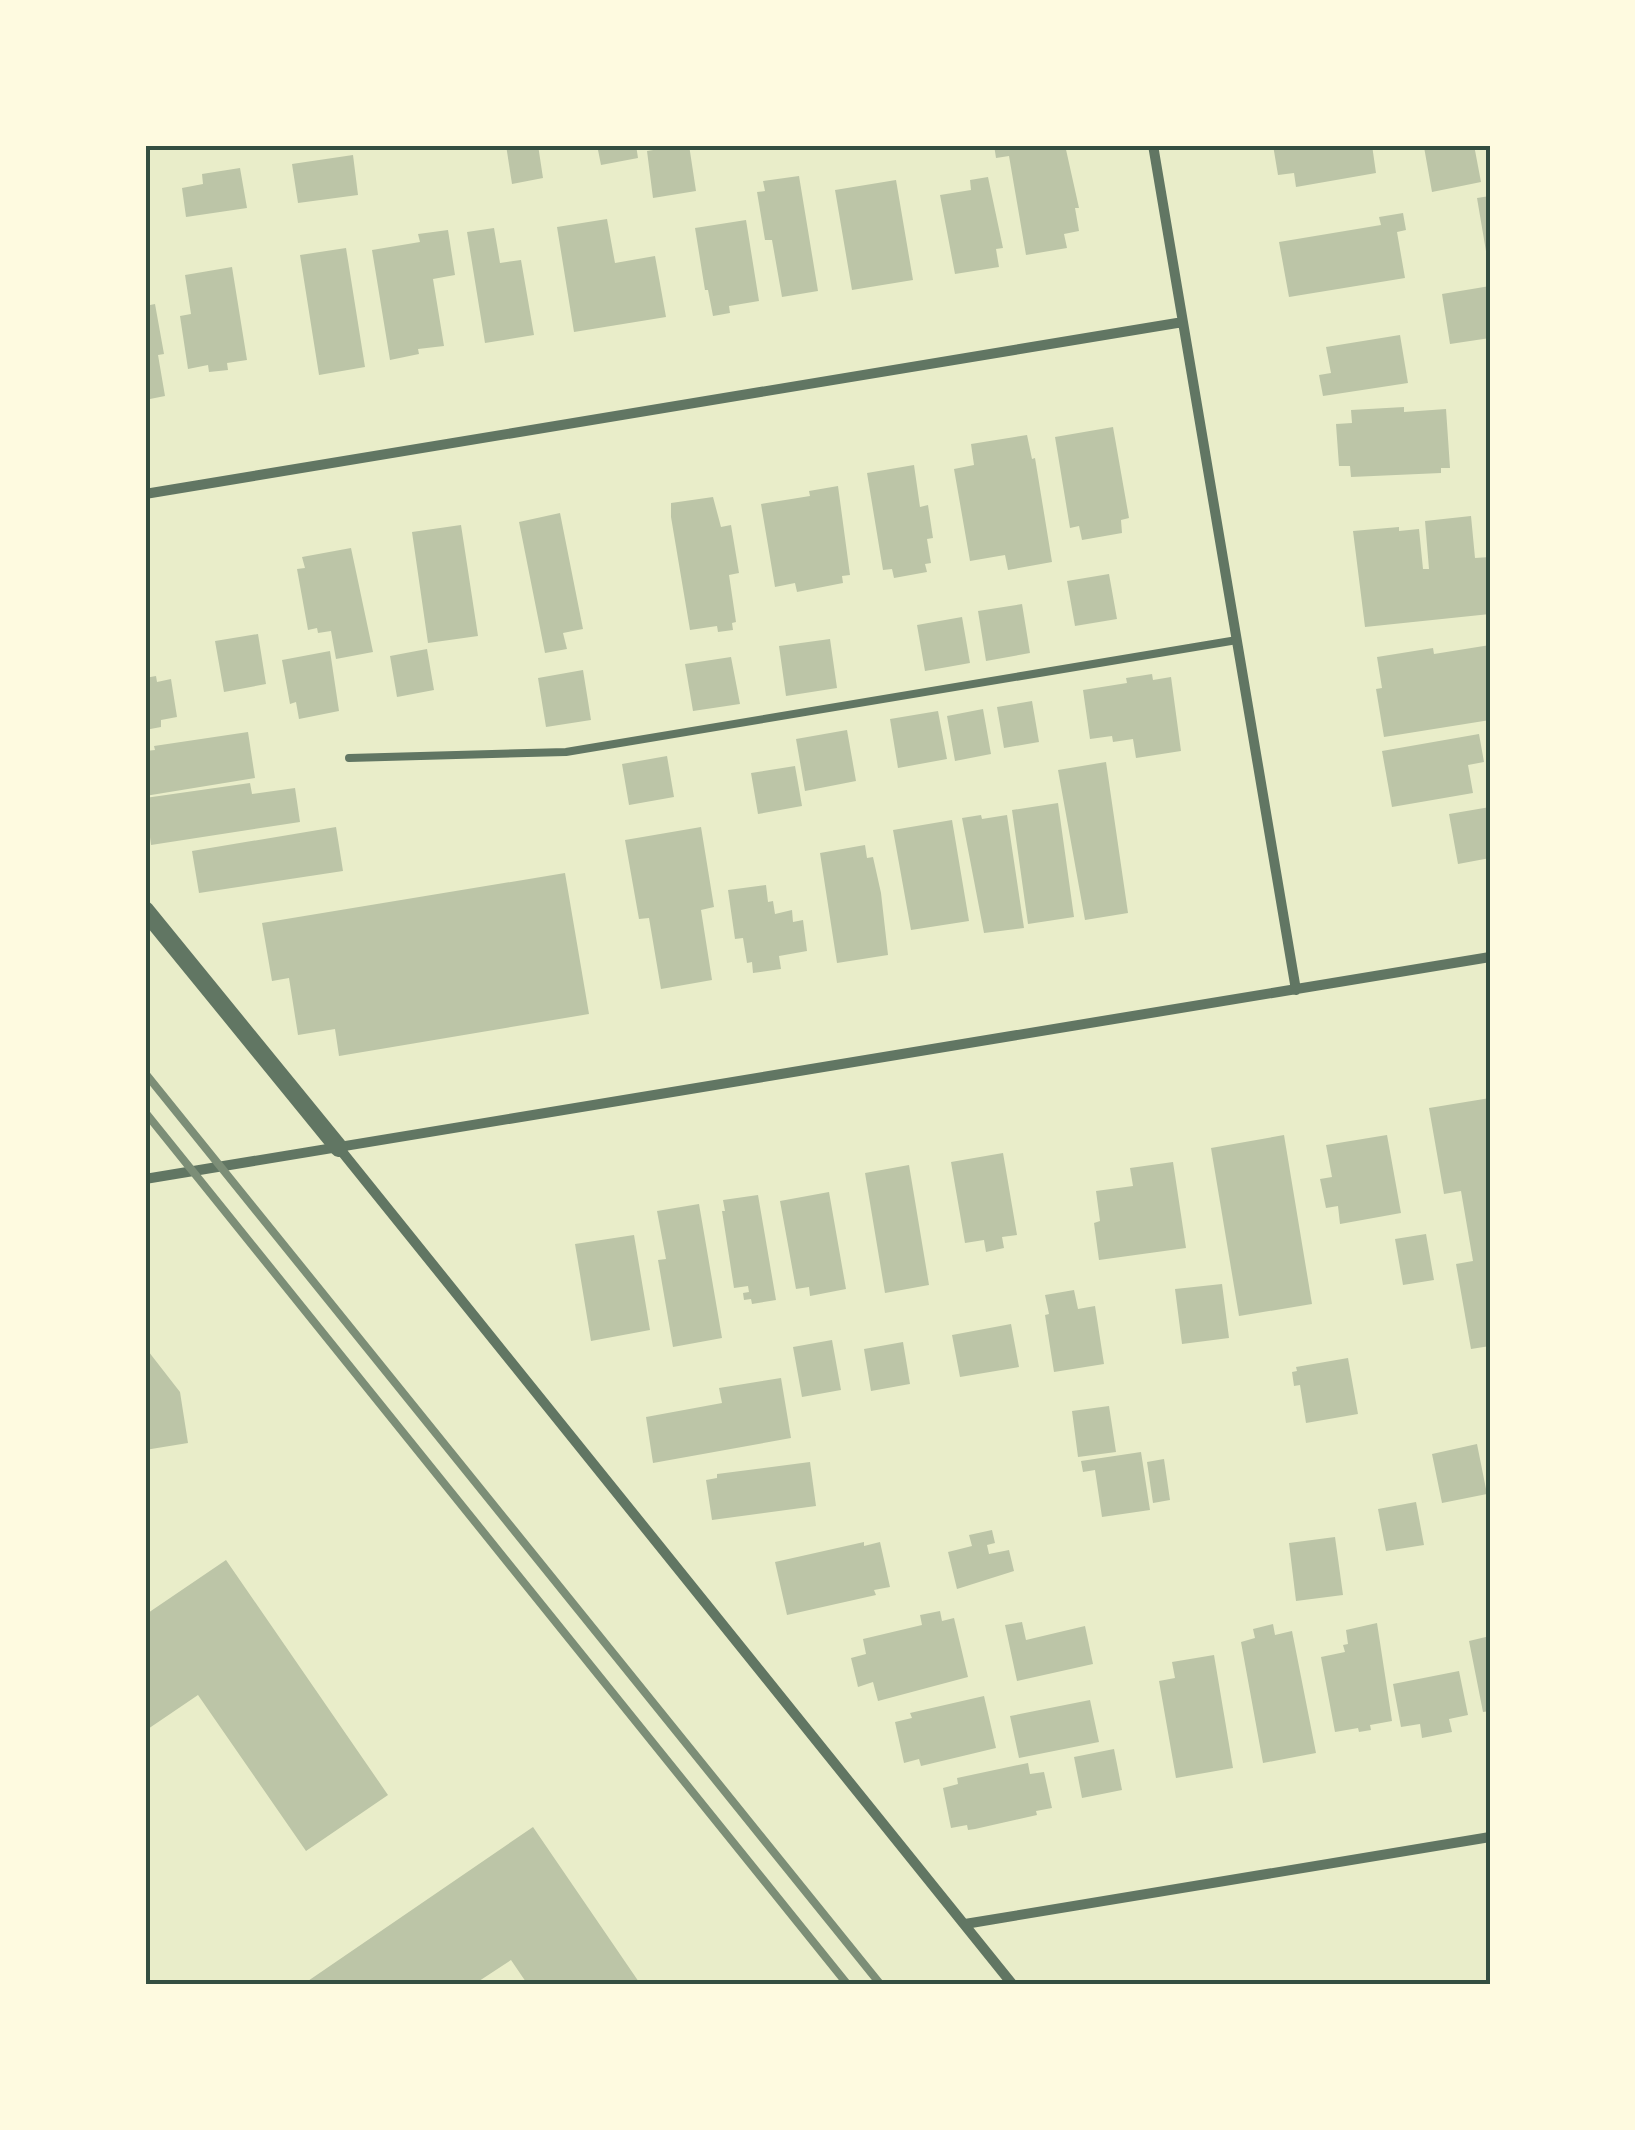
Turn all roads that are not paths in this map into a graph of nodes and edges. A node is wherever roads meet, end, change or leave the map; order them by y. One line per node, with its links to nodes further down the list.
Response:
1 (1153, 145): 2 (street)
2 (1183, 322): 3 (street); 4 (street)
3 (145, 494)
4 (1237, 640): 5 (lane); 8 (street)
5 (350, 758)
6 (145, 910): 9 (street)
7 (1490, 957): 8 (street)
8 (1296, 990): 9 (street)
9 (339, 1148): 10 (street); 12 (street)
10 (145, 1179)
11 (1490, 1837): 12 (street)
12 (965, 1924): 13 (street)
13 (1014, 1985)

